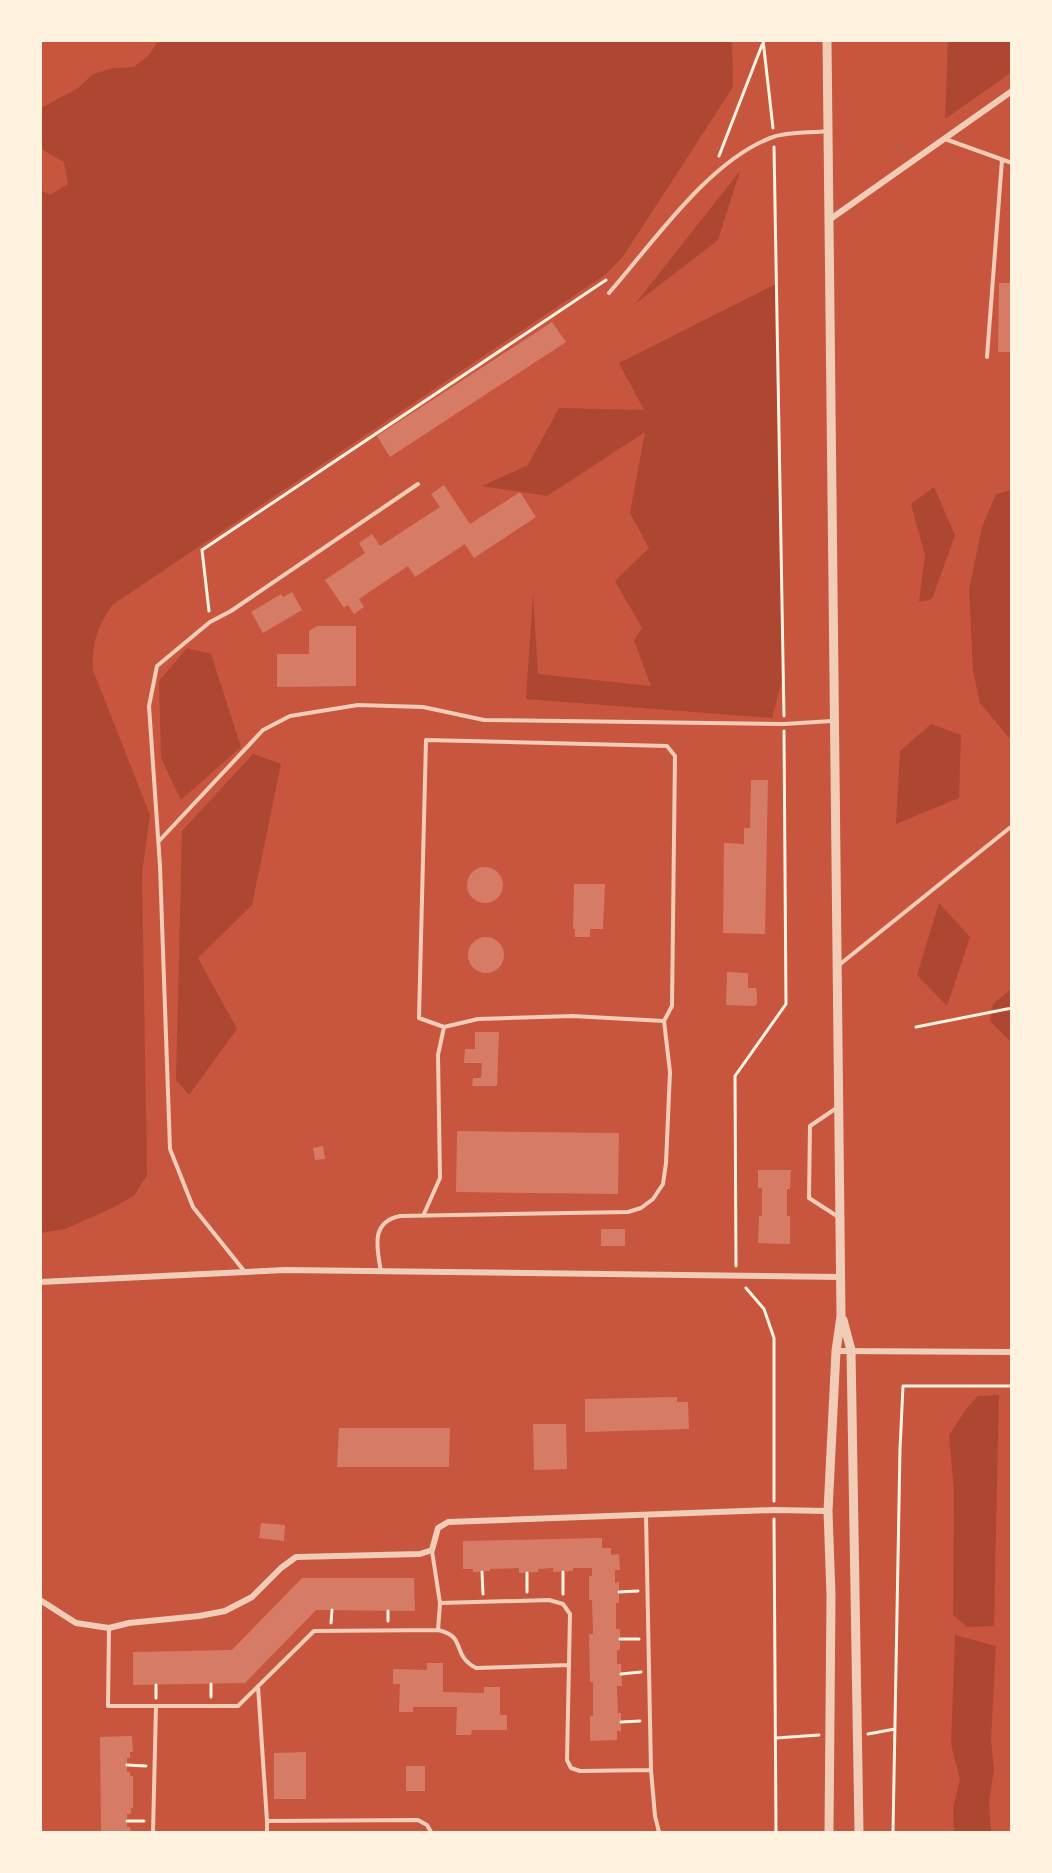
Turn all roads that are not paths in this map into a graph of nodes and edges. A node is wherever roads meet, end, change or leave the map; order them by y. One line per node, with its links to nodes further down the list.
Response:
1 (828, 40): 3 (street)
2 (1011, 91): 4 (street)
3 (828, 131): 7 (street); 8 (lane)
4 (944, 139): 5 (lane); 7 (street)
5 (1002, 160): 6 (lane); 9 (lane)
6 (1011, 163)
7 (829, 220): 11 (street)
8 (609, 293)
9 (987, 357)
10 (418, 484): 13 (lane)
11 (834, 721): 13 (lane); 14 (street)
12 (1011, 826): 14 (lane)
13 (158, 842): 20 (lane)
14 (837, 967): 17 (street)
15 (664, 1021): 16 (lane); 16 (lane); 18 (lane)
16 (444, 1027): 18 (lane)
17 (838, 1106): 19 (street); 19 (lane)
18 (423, 1216): 21 (lane)
19 (840, 1218): 22 (street)
20 (245, 1272): 21 (street); 23 (street)
21 (381, 1272): 22 (street)
22 (840, 1277): 24 (street)
23 (40, 1282)
24 (841, 1316): 25 (street); 26 (street)
25 (851, 1350): 26 (street); 27 (street); 45 (street)
26 (836, 1351): 28 (street)
27 (1011, 1352)
28 (828, 1511): 29 (street); 44 (street)
29 (646, 1516): 30 (street); 38 (lane)
30 (432, 1550): 32 (lane); 33 (street)
31 (40, 1600): 33 (street)
32 (440, 1603): 34 (lane); 35 (lane)
33 (109, 1628): 37 (lane)
34 (438, 1630): 35 (lane); 36 (lane)
35 (568, 1665): 38 (lane)
36 (258, 1686): 37 (lane); 39 (lane)
37 (156, 1706): 40 (lane)
38 (651, 1770): 43 (lane)
39 (267, 1821): 41 (lane); 42 (lane)
40 (153, 1833)
41 (267, 1833)
42 (431, 1833)
43 (659, 1833)
44 (829, 1833)
45 (859, 1833)

